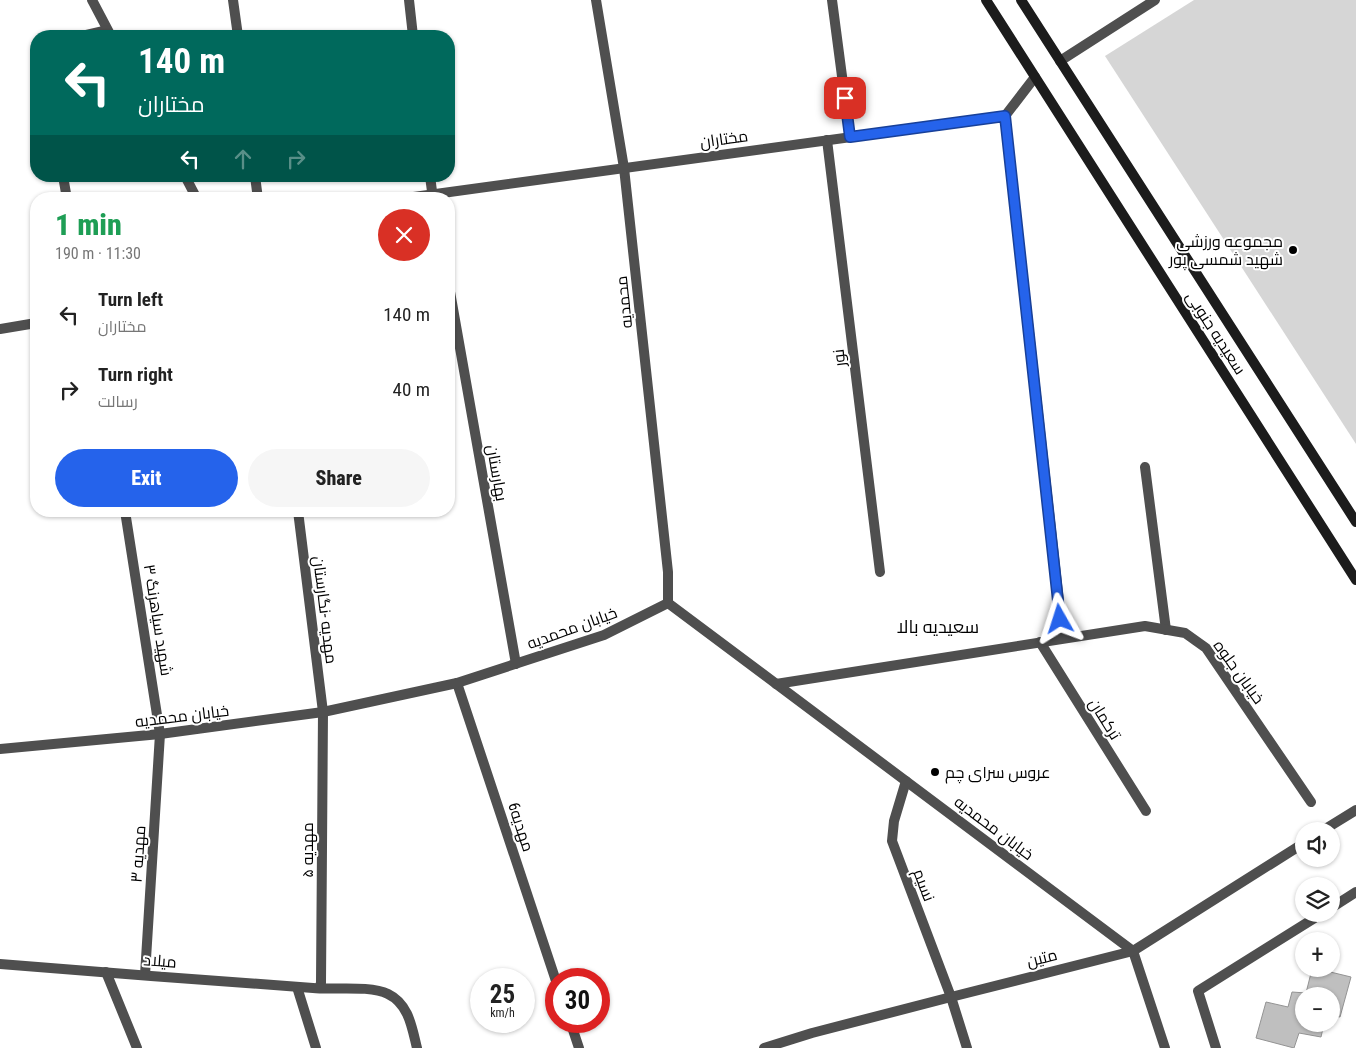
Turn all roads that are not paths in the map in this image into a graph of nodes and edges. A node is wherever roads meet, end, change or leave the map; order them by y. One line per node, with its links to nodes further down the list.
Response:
1 (92, 0): 9 (street)
2 (233, 0): 10 (street)
3 (409, 0): 11 (street)
4 (596, 0): 17 (street, محمدیه)
5 (832, 0): 15 (street)
6 (986, 0): 13 (main road, سعیدیه جنوبی)
7 (1020, 0): 12 (main road, سعیدیه جنوبی)
8 (1155, 0): 12 (street)
9 (107, 30)
10 (237, 30)
11 (412, 30)
12 (1060, 61): 25 (main road, سعیدیه جنوبی)
13 (1035, 77): 14 (street); 27 (main road, سعیدیه جنوبی)
14 (1005, 116): 15 (street, مختاران); 30 (street)
15 (850, 137): 16 (street, مختاران)
16 (827, 140): 17 (street, مختاران); 26 (street, نور)
17 (624, 168): 18 (street, مختاران); 28 (street, محمدیه)
18 (455, 193)
19 (455, 320): 32 (street, بهارستان)
20 (30, 324): 21 (street)
21 (0, 329)
22 (1145, 467): 29 (street)
23 (126, 517): 36 (street, شهید سیاهرنگ ۳)
24 (299, 517): 35 (street, مهدیه -نگارستان)
25 (1356, 522)
26 (880, 572)
27 (1356, 580)
28 (668, 603): 32 (street, خیابان محمدیه); 34 (street, خیابان محمدیه)
29 (1166, 630): 30 (street, خیابان جلوه); 39 (street, خیابان جلوه)
30 (1063, 638): 31 (street, خیابان جلوه)
31 (1040, 642): 34 (street, خیابان جلوه); 41 (street, ترکمان)
32 (516, 664): 33 (street, خیابان محمدیه)
33 (457, 683): 35 (street, خیابان محمدیه); 49 (street, مهدیه6)
34 (776, 684): 38 (street, خیابان محمدیه)
35 (323, 712): 36 (street, خیابان محمدیه); 53 (street, مهدیه ۵)
36 (160, 734): 37 (street, خیابان محمدیه); 51 (street, مهدیه ۳)
37 (0, 749)
38 (906, 781): 47 (street, خیابان محمدیه); 54 (street, نسیم)
39 (1311, 802)
40 (1356, 810): 42 (street)
41 (1146, 811)
42 (1337, 822)
43 (1295, 849): 47 (street, متین)
44 (1356, 892): 45 (street)
45 (1340, 902)
46 (1308, 922): 63 (street)
47 (1133, 951): 54 (street, متین); 62 (street)
48 (0, 964): 50 (street, میلاد)
49 (552, 968)
50 (106, 972): 51 (street, میلاد); 57 (street)
51 (145, 975): 52 (street, میلاد)
52 (298, 987): 53 (street, میلاد); 58 (street)
53 (319, 988): 59 (street, میلاد)
54 (951, 996): 56 (street, متین); 61 (street, نسیم)
55 (574, 1033): 60 (street)
56 (769, 1047)
57 (137, 1048)
58 (316, 1048)
59 (417, 1048)
60 (578, 1048)
61 (967, 1048)
62 (1165, 1048)
63 (1216, 1048)

